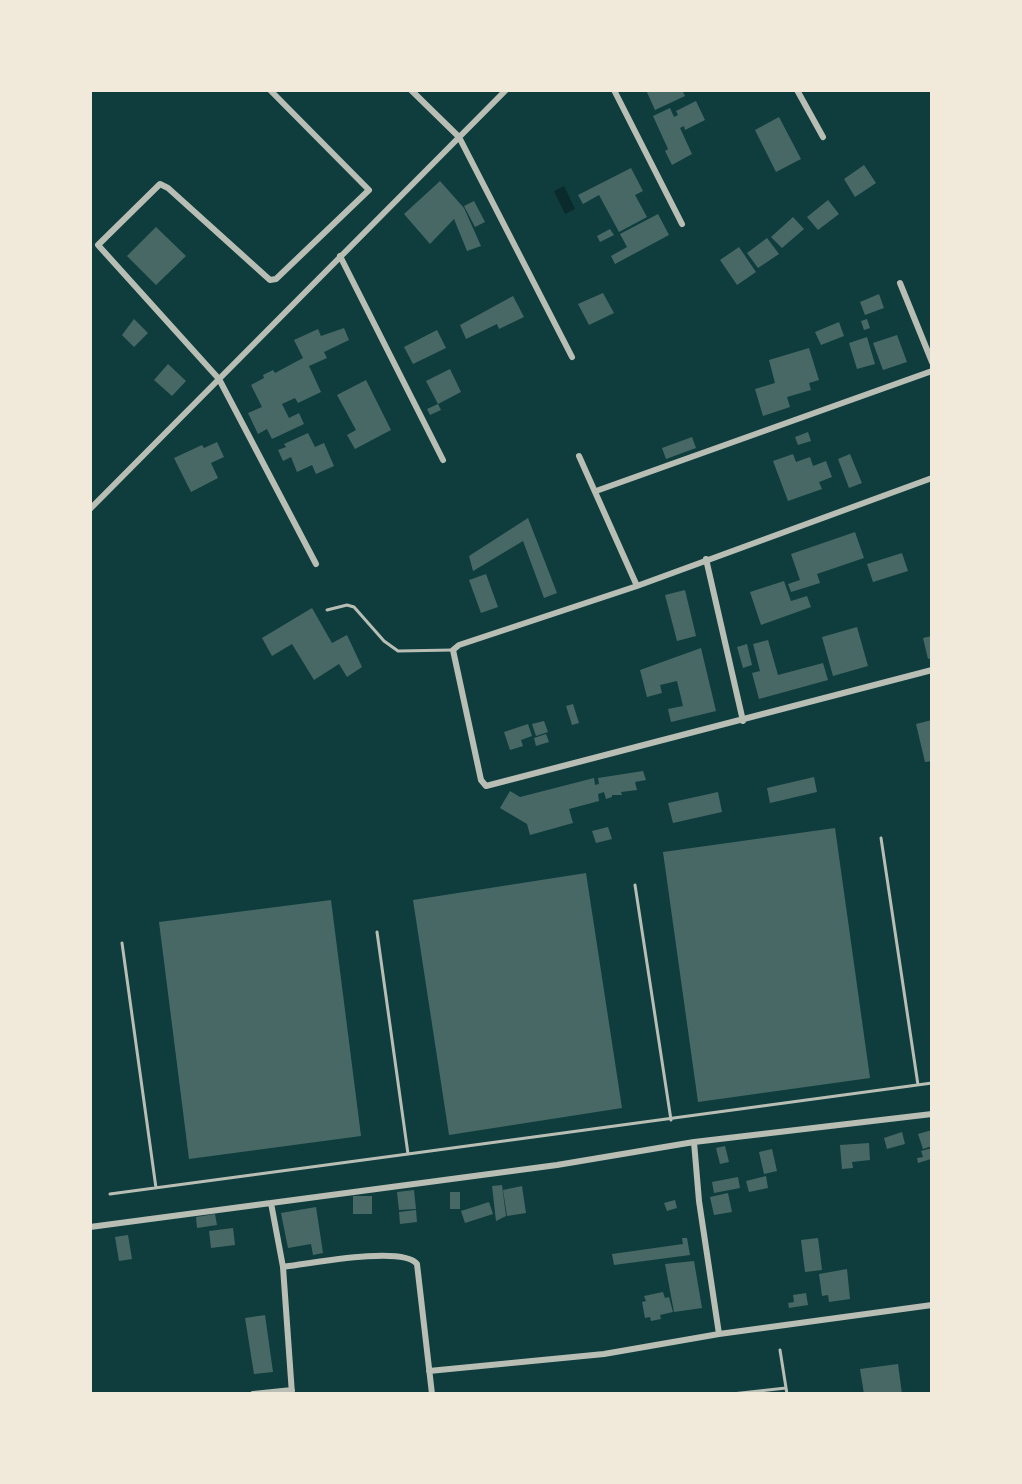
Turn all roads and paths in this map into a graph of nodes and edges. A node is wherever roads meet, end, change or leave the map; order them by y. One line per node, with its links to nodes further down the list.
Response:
1 (270, 90): 14 (street)
2 (411, 90): 6 (street)
3 (506, 90): 6 (street)
4 (614, 90): 8 (street)
5 (797, 90): 7 (street)
6 (459, 137): 9 (street); 11 (street)
7 (823, 137)
8 (682, 224)
9 (340, 256): 14 (street); 16 (street)
10 (900, 283): 12 (street)
11 (572, 357)
12 (932, 363)
13 (932, 371): 18 (street)
14 (219, 379): 19 (street); 21 (street)
15 (579, 456): 18 (street)
16 (443, 460)
17 (932, 478): 20 (street)
18 (596, 491): 22 (street)
19 (90, 508)
20 (706, 559): 22 (street); 26 (street)
21 (316, 564)
22 (637, 586): 24 (street)
23 (327, 610): 24 (lane)
24 (453, 650): 26 (street)
25 (932, 670): 26 (street)
26 (743, 721)
27 (881, 838): 32 (lane)
28 (635, 885): 34 (lane)
29 (377, 932): 36 (lane)
30 (122, 943): 37 (lane)
31 (932, 1083): 32 (lane)
32 (918, 1085): 34 (lane)
33 (932, 1114): 35 (street)
34 (671, 1120): 36 (lane)
35 (694, 1142): 39 (street); 43 (street)
36 (408, 1154): 37 (lane)
37 (156, 1188): 38 (lane)
38 (110, 1194)
39 (271, 1203): 40 (street); 41 (street)
40 (90, 1227)
41 (283, 1267): 45 (street); 47 (street)
42 (932, 1305): 43 (street)
43 (719, 1334): 45 (street)
44 (780, 1350): 46 (lane)
45 (429, 1371): 49 (street)
46 (786, 1388): 50 (lane); 51 (lane)
47 (292, 1392): 48 (street)
48 (253, 1394)
49 (432, 1394)
50 (732, 1394)
51 (787, 1394)

